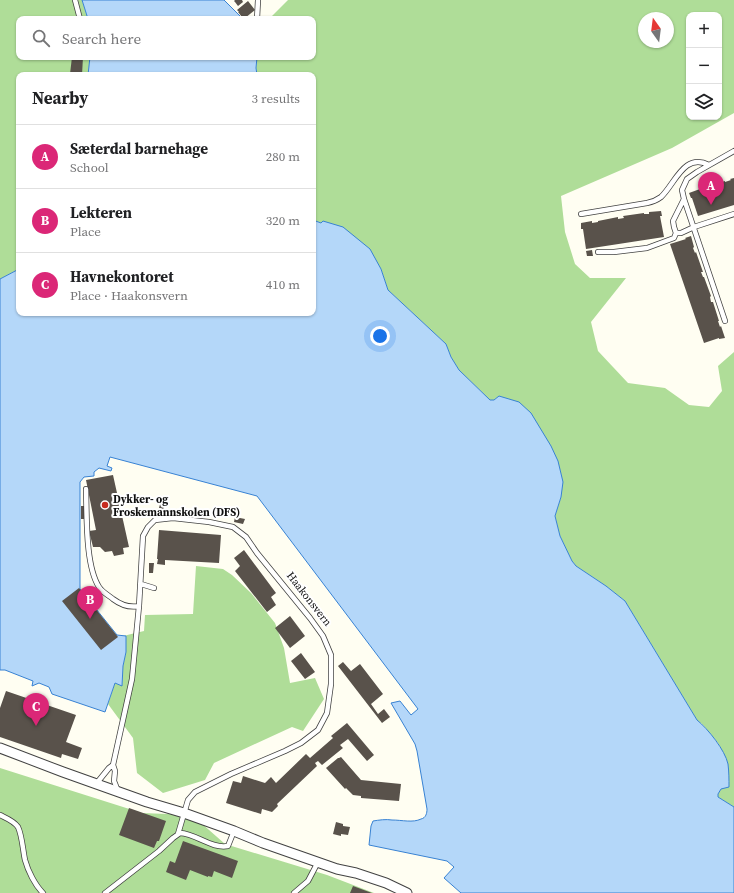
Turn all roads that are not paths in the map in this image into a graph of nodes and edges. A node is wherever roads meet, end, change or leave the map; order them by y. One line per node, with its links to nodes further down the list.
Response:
1 (75, 0): 3 (lane)
2 (258, 0): 4 (lane)
3 (79, 16)
4 (257, 16)
5 (734, 151): 6 (lane)
6 (708, 165): 7 (lane); 8 (lane)
7 (684, 199): 10 (lane); 11 (lane)
8 (581, 214)
9 (734, 214): 10 (lane)
10 (694, 227): 11 (lane); 13 (lane)
11 (676, 233): 12 (lane)
12 (598, 252)
13 (725, 320)
14 (86, 489): 17 (lane)
15 (141, 584): 16 (lane); 17 (lane, Haakonsvern); 22 (lane, Haakonsvern)
16 (154, 588)
17 (139, 606): 19 (lane, Haakonsvern)
18 (0, 748): 20 (street)
19 (113, 765): 20 (lane); 21 (lane, Haakonsvern)
20 (96, 784): 21 (street)
21 (118, 791): 22 (street)
22 (184, 813): 24 (street); 25 (lane, Haakonsvern)
23 (0, 814): 27 (lane)
24 (234, 831): 25 (lane); 26 (street)
25 (178, 834): 28 (lane)
26 (318, 862): 29 (lane); 30 (street)
27 (43, 893)
28 (105, 893)
29 (294, 893)
30 (407, 893)

